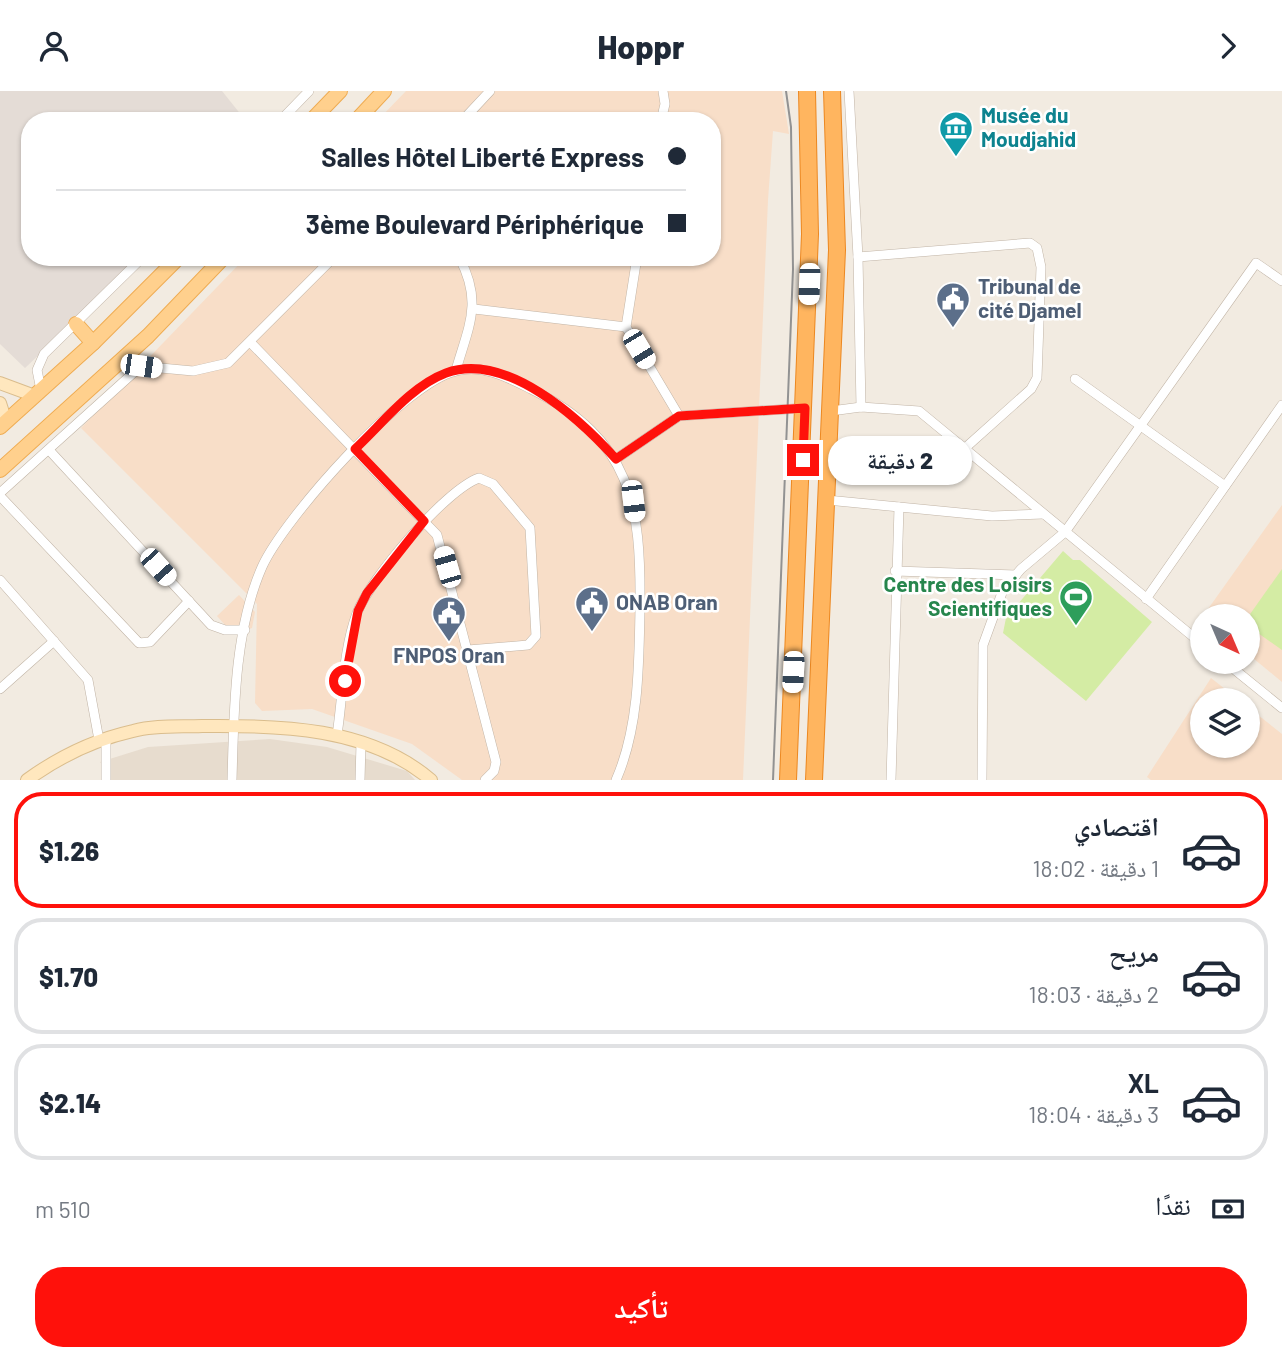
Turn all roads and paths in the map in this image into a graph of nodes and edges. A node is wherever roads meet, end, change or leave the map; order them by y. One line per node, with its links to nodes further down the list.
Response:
1 (309, 91): 10 (street)
2 (340, 91): 11 (main road)
3 (384, 91): 12 (main road)
4 (490, 91): 13 (street)
5 (663, 91): 14 (street)
6 (801, 91): 15 (highway)
7 (807, 91): 15 (highway)
8 (832, 91): 39 (highway)
9 (849, 91): 16 (street)
10 (289, 112)
11 (320, 112)
12 (364, 112)
13 (470, 112)
14 (663, 112)
15 (809, 146): 38 (highway)
16 (858, 257): 37 (street); 44 (street)
17 (134, 266): 25 (street)
18 (170, 266): 27 (main road)
19 (215, 266): 29 (main road)
20 (325, 266): 28 (street)
21 (463, 266): 24 (street)
22 (636, 266): 26 (street)
23 (1282, 281): 42 (street)
24 (474, 309): 26 (street); 31 (street)
25 (76, 324): 27 (main road); 34 (street)
26 (626, 327): 40 (street)
27 (93, 343): 34 (main road)
28 (251, 343): 30 (street); 43 (street)
29 (118, 364): 30 (street); 47 (main road)
30 (141, 366): 45 (street)
31 (456, 370): 43 (street); 46 (street)
32 (1075, 379): 42 (street)
33 (0, 383): 34 (street)
34 (38, 393): 41 (main road)
35 (0, 403): 41 (street)
36 (1282, 405): 48 (street)
37 (861, 407): 39 (street); 44 (street)
38 (805, 408): 40 (street); 78 (highway)
39 (831, 411): 50 (highway)
40 (679, 416): 46 (street)
41 (3, 424)
42 (1140, 426): 48 (street); 54 (street)
43 (355, 449): 53 (street); 60 (street)
44 (964, 449): 52 (street)
45 (49, 450): 49 (street); 59 (street)
46 (616, 459): 77 (street)
47 (0, 470)
48 (1225, 486): 58 (street)
49 (0, 495): 59 (street)
50 (827, 500): 51 (street); 79 (highway)
51 (899, 507): 52 (street); 55 (street)
52 (1043, 514): 54 (street)
53 (424, 521): 63 (street); 63 (street); 68 (street)
54 (1065, 532): 56 (street); 58 (street)
55 (895, 571): 56 (street); 80 (street)
56 (1016, 575): 81 (street)
57 (0, 580): 62 (street)
58 (1146, 599): 61 (street)
59 (189, 601): 60 (street)
60 (245, 630): 67 (street)
61 (1190, 634)
62 (54, 641): 65 (street); 69 (street)
63 (468, 650): 76 (street)
64 (1240, 674): 66 (street)
65 (0, 689)
66 (1282, 708)
67 (233, 726): 68 (street); 69 (street); 73 (street)
68 (337, 735): 70 (street)
69 (103, 739): 71 (street); 72 (street)
70 (361, 743): 74 (street); 75 (street)
71 (27, 780)
72 (106, 780)
73 (232, 780)
74 (360, 780)
75 (431, 780)
76 (485, 780)
77 (616, 780)
78 (788, 780)
79 (814, 780)
80 (891, 780)
81 (982, 780)

